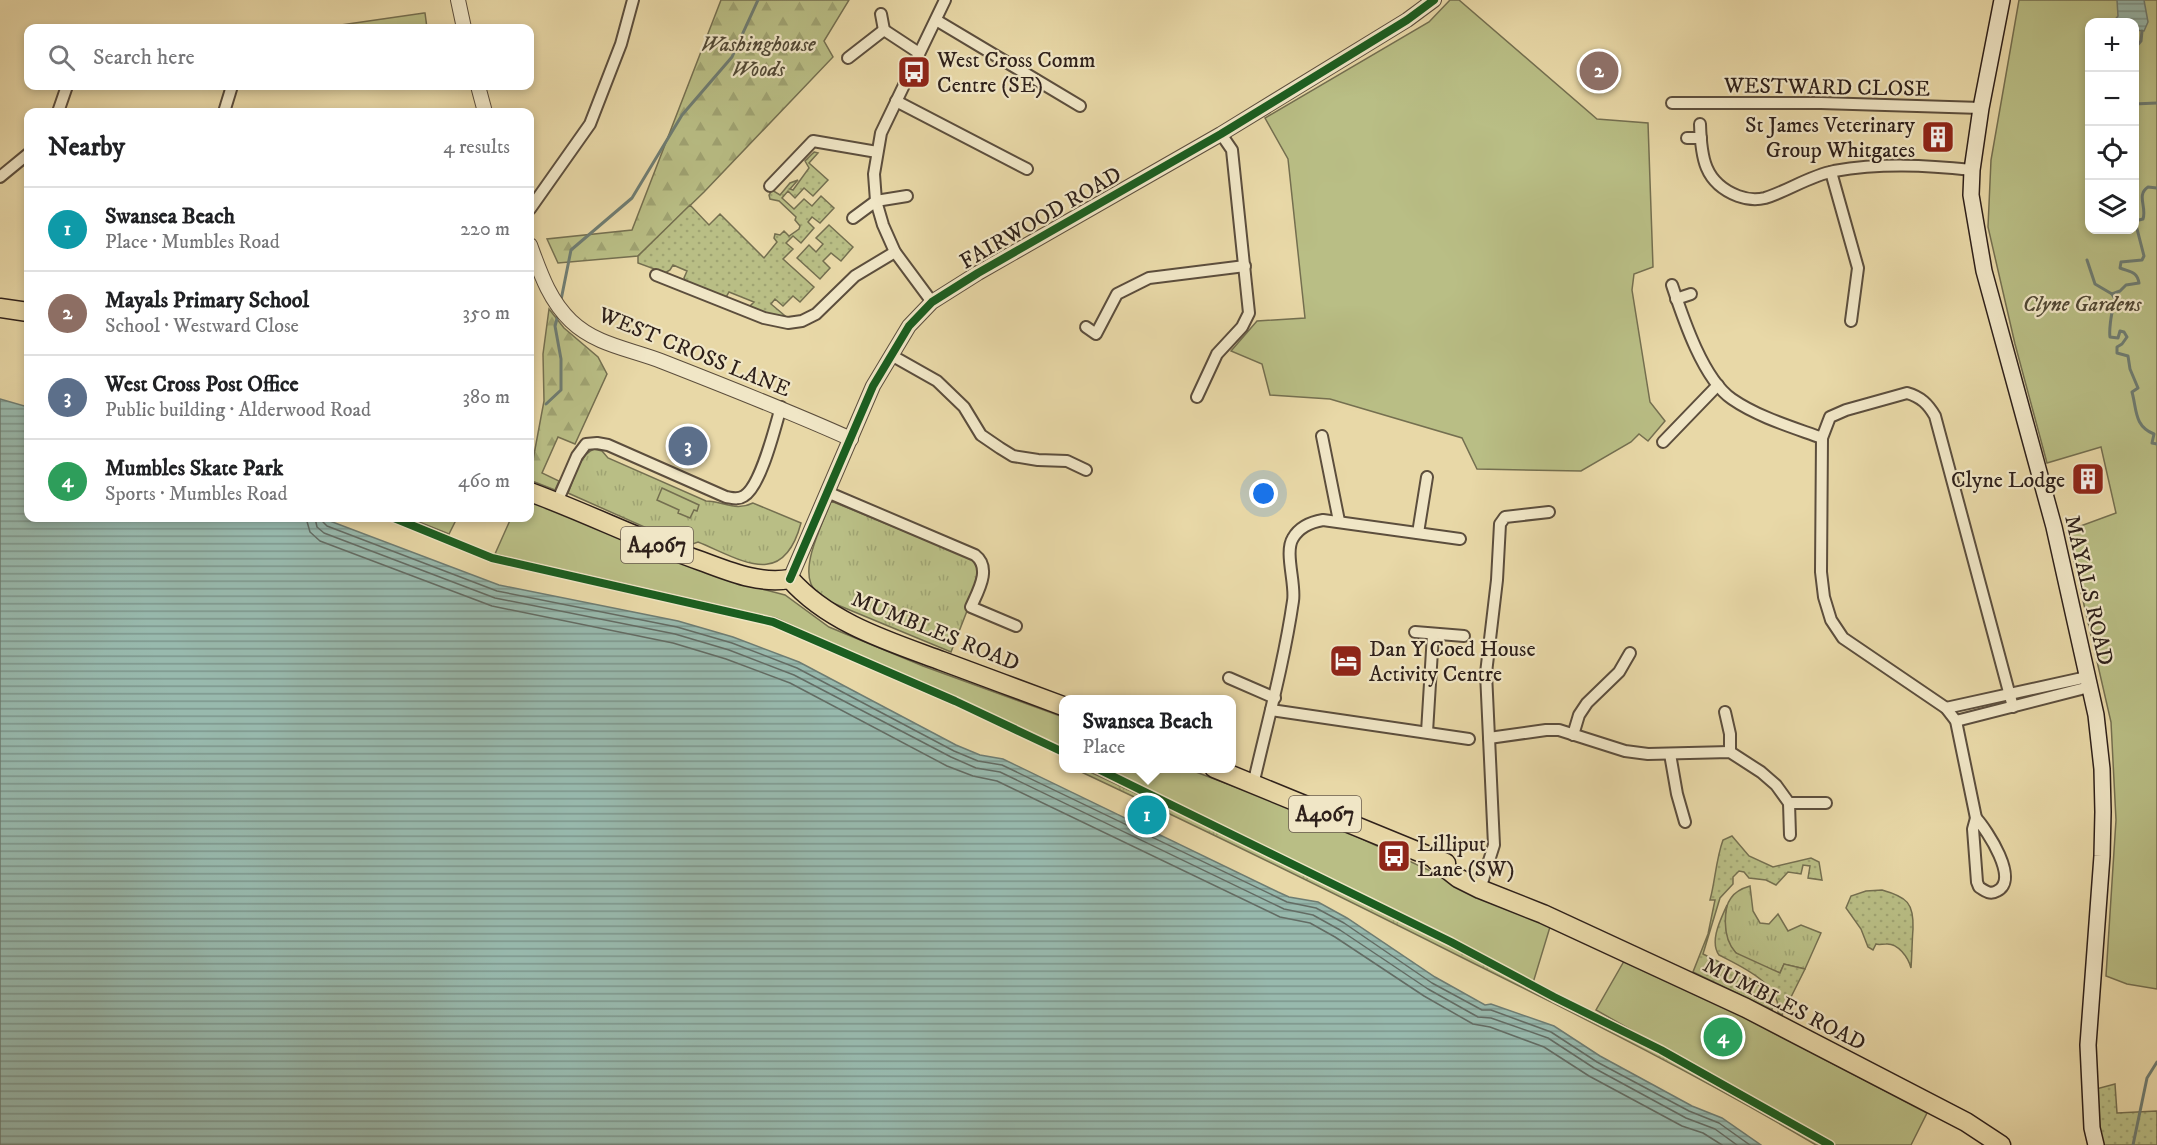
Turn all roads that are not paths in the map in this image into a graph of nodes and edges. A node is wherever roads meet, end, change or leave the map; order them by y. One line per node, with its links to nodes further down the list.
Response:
1 (458, 0): 8 (street)
2 (633, 0): 35 (street)
3 (945, 0): 7 (street)
4 (1434, 0): 23 (street, FAIRWOOD ROAD)
5 (2002, 0): 21 (main road, MAYALS ROAD)
6 (881, 14): 9 (street)
7 (936, 20): 10 (street); 17 (street)
8 (463, 24)
9 (884, 30): 10 (street); 11 (street)
10 (920, 53): 15 (street)
11 (848, 58)
12 (66, 90): 18 (street)
13 (231, 90): 19 (street)
14 (479, 90): 20 (street)
15 (896, 101): 26 (street); 28 (street)
16 (1672, 104): 21 (street, WESTWARD CLOSE)
17 (1080, 106)
18 (59, 108)
19 (225, 108)
20 (483, 108)
21 (1982, 108): 29 (main road, MAYALS ROAD)
22 (1700, 124): 25 (street)
23 (1221, 134): 39 (street); 44 (street, FAIRWOOD ROAD)
24 (1687, 138): 25 (street)
25 (1701, 138): 30 (street)
26 (877, 152): 32 (street); 34 (street)
27 (24, 156): 31 (street)
28 (1028, 169)
29 (1972, 170): 30 (street); 73 (main road, MAYALS ROAD)
30 (1831, 172): 47 (street)
31 (0, 177)
32 (770, 186)
33 (907, 196): 34 (street)
34 (876, 201): 36 (street); 37 (street)
35 (534, 203)
36 (853, 218)
37 (895, 252): 40 (street); 44 (street)
38 (534, 258): 52 (street, WEST CROSS LANE)
39 (1245, 266): 48 (street); 51 (street)
40 (656, 275)
41 (1672, 285): 43 (street)
42 (1691, 294): 43 (street)
43 (1676, 298): 50 (street)
44 (932, 302): 49 (street, FAIRWOOD ROAD)
45 (0, 308): 46 (main road)
46 (24, 311)
47 (1851, 321)
48 (1086, 327)
49 (891, 355): 55 (street, FAIRWOOD ROAD); 57 (street)
50 (1718, 385): 54 (street); 56 (street)
51 (1197, 397)
52 (782, 408): 55 (street, WEST CROSS LANE); 61 (street)
53 (1322, 436): 63 (street)
54 (1822, 438): 74 (street); 78 (street)
55 (851, 439): 59 (street, FAIRWOOD ROAD)
56 (1663, 442)
57 (1086, 470)
58 (1427, 477): 64 (street)
59 (827, 492): 66 (street, FAIRWOOD ROAD); 67 (street)
60 (534, 494): 61 (main road, A4067)
61 (556, 502): 66 (main road, A4067)
62 (1549, 512): 84 (street)
63 (1339, 521): 64 (street); 75 (street)
64 (1418, 533): 65 (street)
65 (1460, 539)
66 (790, 579): 76 (main road, MUMBLES ROAD)
67 (1016, 626)
68 (1415, 632): 69 (street)
69 (1433, 634): 70 (street); 82 (street)
70 (1464, 636)
71 (1630, 653): 83 (street)
72 (1229, 678): 75 (street)
73 (2088, 682): 74 (street); 77 (street); 96 (main road, MAYALS ROAD)
74 (2010, 694): 77 (street); 78 (street)
75 (1275, 698): 79 (street)
76 (1059, 705)
77 (2013, 706): 81 (street)
78 (1946, 708): 81 (street)
79 (1271, 710): 82 (street); 89 (street)
80 (1725, 712): 86 (street)
81 (1956, 721): 92 (street)
82 (1427, 732): 85 (street)
83 (1573, 735): 84 (street); 87 (street)
84 (1489, 738): 95 (street)
85 (1469, 739)
86 (1730, 752): 87 (street); 90 (street)
87 (1670, 754): 93 (street)
88 (1225, 773): 89 (main road, MUMBLES ROAD / A4067)
89 (1253, 785): 95 (main road, MUMBLES ROAD / A4067)
90 (1789, 803): 91 (street); 94 (street)
91 (1826, 803)
92 (1976, 818): 92 (street)
93 (1685, 822)
94 (1790, 835)
95 (1482, 884): 97 (main road, MUMBLES ROAD / A4067)
96 (2092, 1128): 98 (main road, MAYALS ROAD); 99 (main road, MAYALS ROAD)
97 (2001, 1145)
98 (2089, 1145)
99 (2096, 1145)

